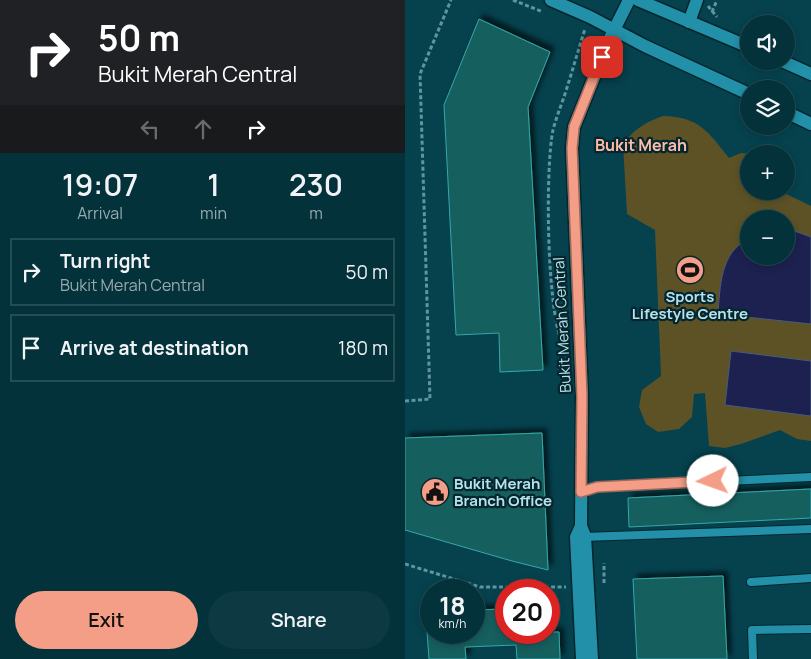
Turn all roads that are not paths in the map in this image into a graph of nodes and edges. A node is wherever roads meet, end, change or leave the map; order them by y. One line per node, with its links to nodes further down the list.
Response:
1 (551, 0): 6 (street)
2 (629, 0): 6 (street, Bukit Merah Central)
3 (638, 0): 5 (street)
4 (697, 0): 5 (street)
5 (689, 22): 7 (street)
6 (614, 30): 10 (street); 14 (street, Bukit Merah Central)
7 (740, 43)
8 (795, 67): 9 (street)
9 (811, 74)
10 (740, 90)
11 (795, 116): 12 (street)
12 (811, 124)
13 (811, 477): 14 (lane)
14 (581, 492): 16 (street, Bukit Merah Central)
15 (811, 530): 16 (lane)
16 (581, 533): 17 (street, Bukit Merah Central)
17 (582, 564): 21 (street, Bukit Merah Central); 22 (street, Bukit Merah Central)
18 (811, 578): 19 (lane)
19 (751, 582)
20 (811, 629): 23 (lane)
21 (582, 659)
22 (592, 659)
23 (753, 659)

